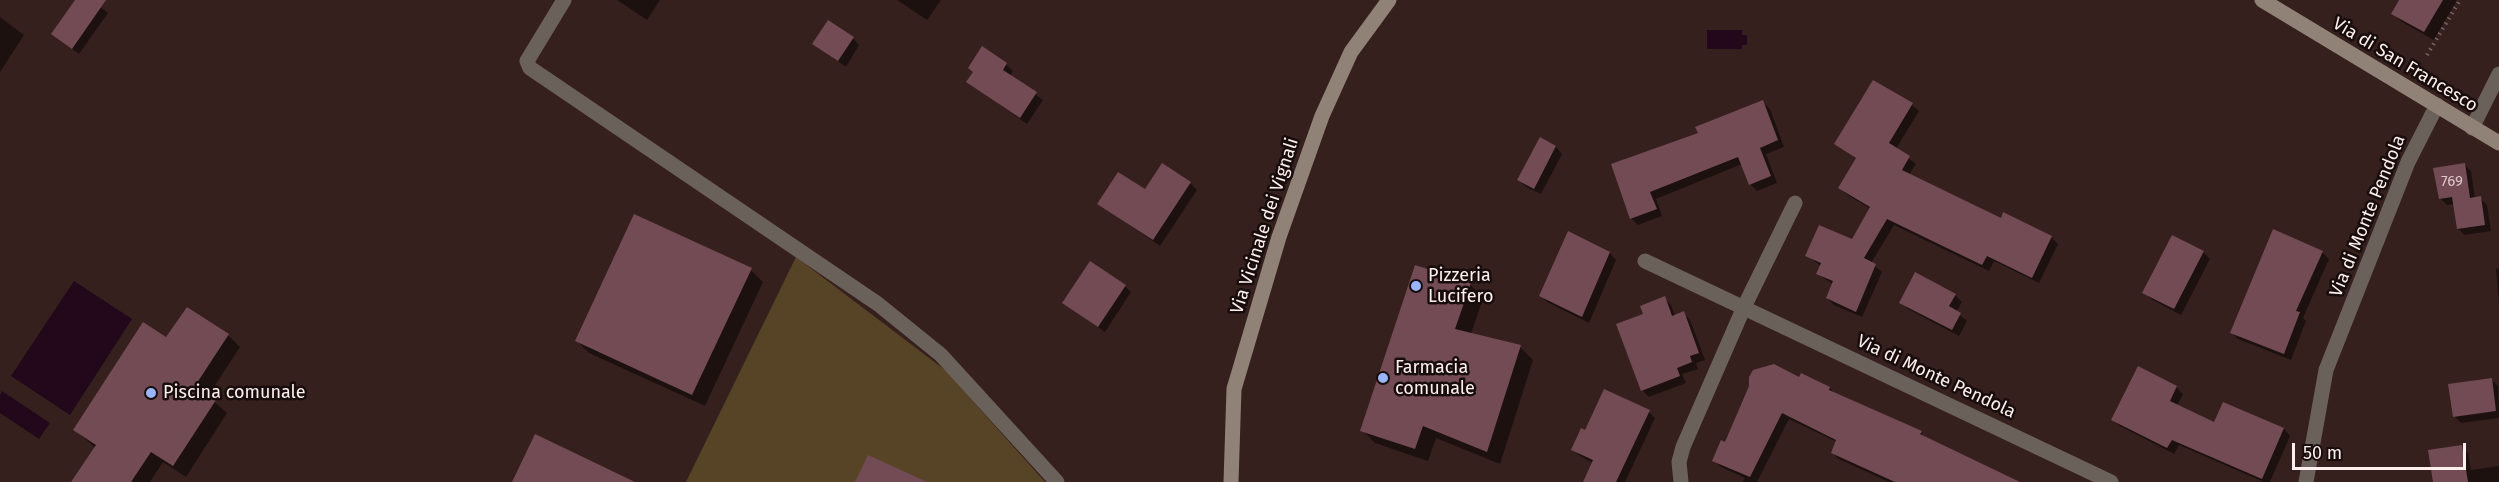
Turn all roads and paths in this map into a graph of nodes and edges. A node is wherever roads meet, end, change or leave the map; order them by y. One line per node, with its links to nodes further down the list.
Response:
1 (564, 0): 13 (street)
2 (1389, 0): 14 (street, Via Vicinale dei Vignali)
3 (2262, 0): 7 (street, Via di San Francesco)
4 (2460, 0): 5 (path)
5 (2427, 55)
6 (2499, 74): 8 (street)
7 (2437, 105): 8 (street, Via di San Francesco); 17 (street, Via di Monte Pendola)
8 (2472, 128): 9 (street, Via di San Francesco)
9 (2499, 143)
10 (1795, 203): 12 (street)
11 (1644, 261): 12 (street, Via di Monte Pendola)
12 (1744, 308): 15 (street); 16 (street, Via di Monte Pendola)
13 (1058, 482)
14 (1231, 482)
15 (1682, 482)
16 (2111, 482)
17 (2306, 482)

